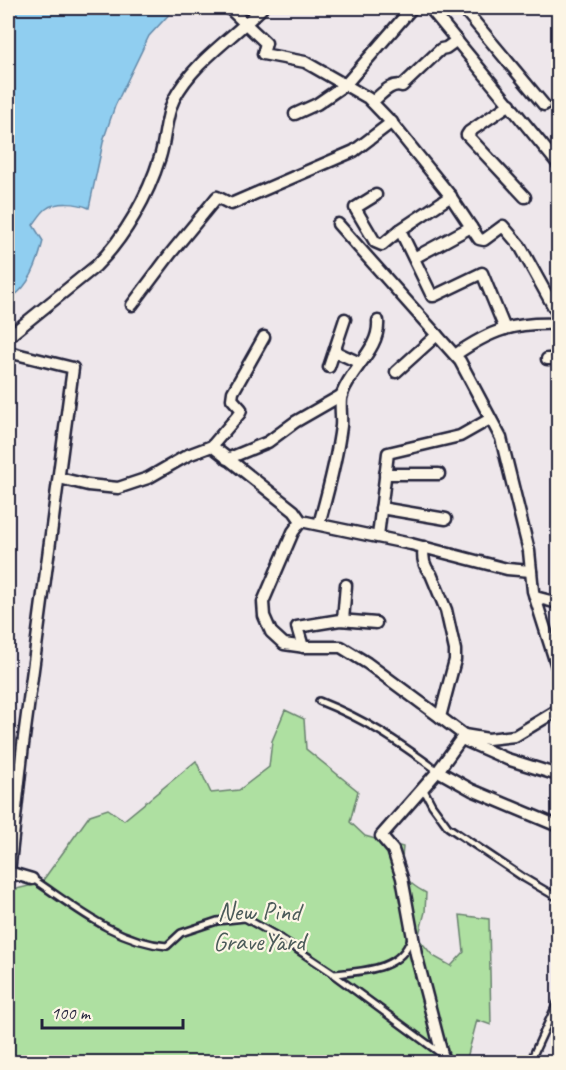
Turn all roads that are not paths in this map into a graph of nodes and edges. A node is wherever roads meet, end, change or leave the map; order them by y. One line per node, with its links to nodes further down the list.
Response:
1 (229, 8): 6 (street)
2 (262, 8): 6 (street)
3 (412, 8): 8 (street)
4 (430, 8): 7 (street)
5 (463, 8): 11 (street)
6 (246, 25): 8 (street); 29 (street)
7 (457, 40): 9 (street); 10 (street)
8 (346, 84): 9 (street); 12 (street)
9 (372, 102): 13 (street)
10 (510, 104): 14 (street); 17 (street)
11 (544, 105)
12 (295, 114)
13 (392, 122): 16 (street); 22 (street)
14 (558, 164)
15 (376, 195): 20 (street)
16 (451, 196): 19 (street); 20 (street)
17 (525, 197)
18 (338, 224): 28 (street)
19 (471, 227): 21 (street); 23 (street)
20 (400, 230): 21 (street)
21 (414, 258): 27 (street)
22 (132, 305)
23 (558, 315)
24 (345, 319): 32 (street)
25 (378, 321): 34 (street)
26 (558, 324): 27 (street)
27 (505, 328): 33 (street)
28 (437, 335): 33 (street); 36 (street)
29 (8, 337)
30 (264, 337): 39 (street)
31 (8, 352): 43 (street)
32 (336, 352): 34 (street); 35 (street)
33 (454, 355): 38 (street)
34 (360, 363): 37 (street)
35 (329, 367)
36 (396, 372)
37 (342, 395): 40 (street); 47 (street)
38 (490, 419): 41 (street); 50 (street)
39 (212, 446): 40 (street); 43 (street)
40 (227, 459): 46 (street)
41 (386, 474): 42 (street); 44 (street)
42 (439, 474)
43 (59, 478): 66 (street)
44 (381, 508): 45 (street); 48 (street)
45 (446, 519)
46 (301, 521): 47 (street); 56 (street)
47 (319, 524): 48 (street)
48 (378, 536): 49 (street)
49 (424, 547): 50 (street); 60 (street)
50 (531, 571): 52 (street)
51 (346, 585): 54 (street)
52 (535, 597): 53 (street); 57 (street)
53 (558, 603)
54 (343, 620): 55 (street); 56 (street)
55 (376, 623)
56 (303, 647): 60 (street)
57 (558, 670)
58 (319, 701): 62 (lane)
59 (558, 710): 61 (street)
60 (440, 717): 61 (street)
61 (464, 735): 62 (street); 63 (street)
62 (438, 771): 64 (street); 65 (street)
63 (558, 775)
64 (423, 788): 68 (lane); 69 (street)
65 (558, 826)
66 (8, 873): 67 (street)
67 (32, 879): 70 (lane)
68 (558, 898)
69 (412, 934): 70 (lane); 72 (street)
70 (334, 974): 72 (lane)
71 (558, 1001): 73 (lane)
72 (442, 1058)
73 (530, 1062)

